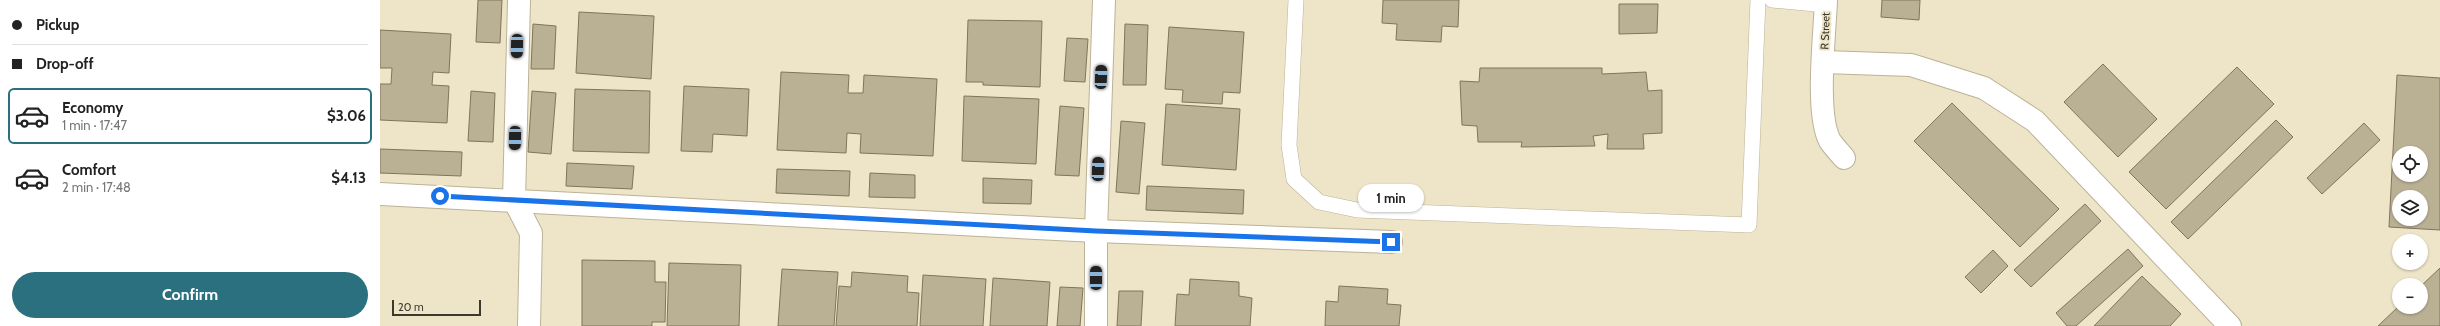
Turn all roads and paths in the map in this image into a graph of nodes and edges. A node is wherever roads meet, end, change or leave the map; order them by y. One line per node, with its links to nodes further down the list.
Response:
1 (518, 0): 10 (street)
2 (1104, 0): 11 (street)
3 (1296, 0): 4 (lane)
4 (1758, 0)
5 (1772, 0): 6 (lane)
6 (1826, 2): 7 (street, R Street)
7 (1824, 62): 8 (street, R Street); 15 (street)
8 (1844, 158)
9 (380, 194): 10 (street)
10 (514, 200): 11 (street); 13 (street)
11 (1096, 231): 12 (street); 14 (street)
12 (1391, 242)
13 (529, 326)
14 (1096, 326)
15 (2230, 326)

